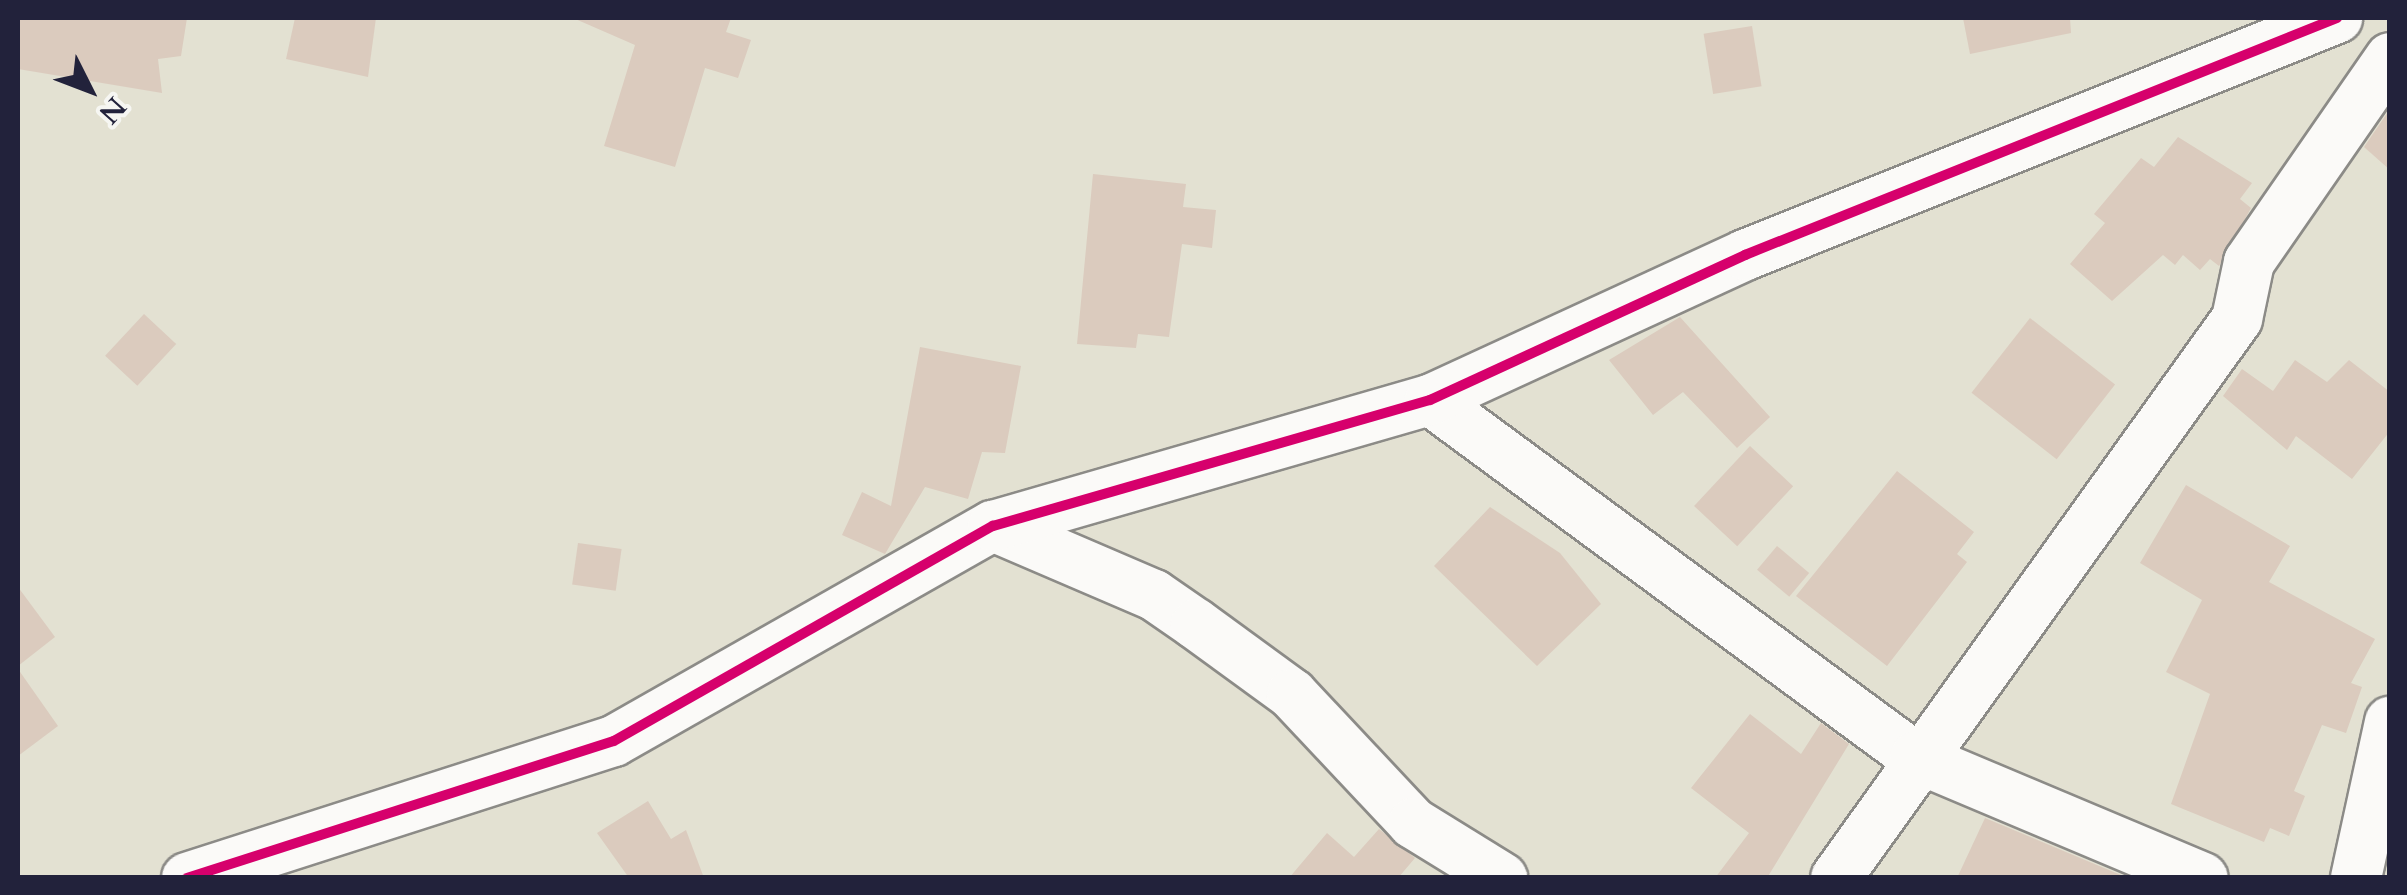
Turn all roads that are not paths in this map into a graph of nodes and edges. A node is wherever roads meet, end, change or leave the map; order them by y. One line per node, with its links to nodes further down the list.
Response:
1 (2337, 18): 3 (street)
2 (2390, 58): 6 (street)
3 (1430, 400): 4 (street); 6 (street)
4 (992, 526): 7 (street); 8 (street)
5 (2390, 722): 11 (street)
6 (1915, 757): 9 (street); 10 (street)
7 (187, 878)
8 (1502, 878)
9 (1836, 878)
10 (2203, 878)
11 (2356, 878)

